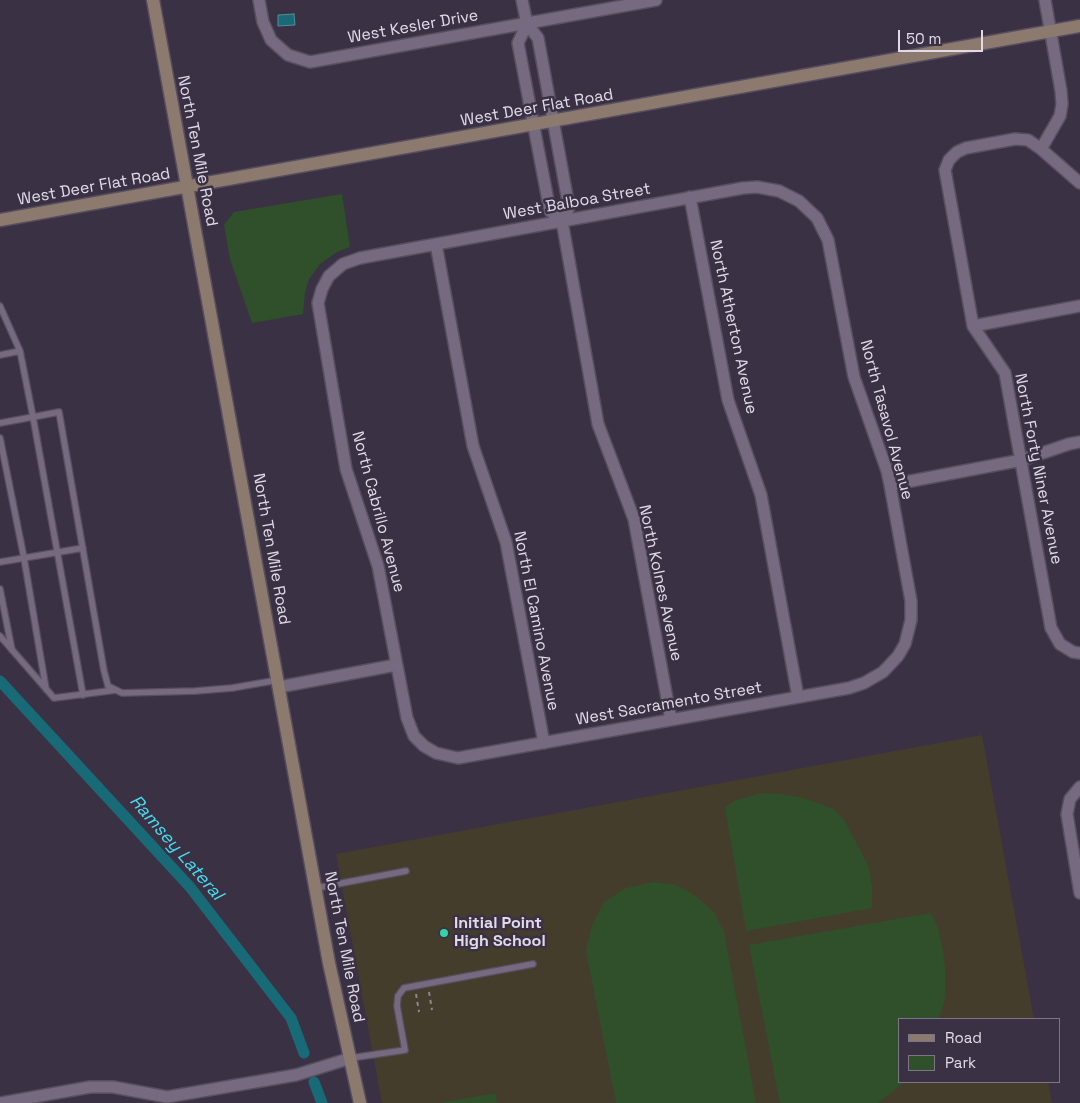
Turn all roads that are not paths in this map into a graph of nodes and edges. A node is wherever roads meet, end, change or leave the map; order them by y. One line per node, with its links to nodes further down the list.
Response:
1 (153, 0): 13 (main road, North Ten Mile Road)
2 (259, 0): 6 (street, West Kesler Drive)
3 (522, 0): 6 (street, North Kolnes Avenue)
4 (655, 0): 6 (street, West Kesler Drive)
5 (1045, 0): 8 (street)
6 (527, 24): 9 (street, North Kolnes Avenue); 10 (street, North Kolnes Avenue)
7 (1080, 26): 8 (main road, West Deer Flat Road)
8 (1050, 31): 9 (main road, West Deer Flat Road); 11 (street)
9 (554, 121): 10 (main road, West Deer Flat Road); 17 (street, North Kolnes Avenue)
10 (534, 125): 13 (main road, West Deer Flat Road); 17 (street, North Kolnes Avenue)
11 (1041, 149): 12 (street); 22 (street, North Forty Niner Avenue)
12 (1080, 183)
13 (187, 187): 16 (main road, West Deer Flat Road); 41 (main road, North Ten Mile Road)
14 (690, 197): 15 (street, West Balboa Street); 17 (street, West Balboa Street); 45 (street, North Atherton Avenue)
15 (798, 201): 30 (street, North Tasavol Avenue)
16 (0, 220)
17 (562, 221): 18 (street, West Balboa Street); 46 (street, North Kolnes Avenue)
18 (436, 244): 19 (street, West Balboa Street); 47 (street, North El Camino Avenue)
19 (360, 258): 40 (street, North Cabrillo Avenue)
20 (0, 306): 23 (lane)
21 (1080, 306): 22 (street)
22 (972, 326): 29 (street, North Forty Niner Avenue)
23 (20, 351): 24 (lane); 25 (lane)
24 (0, 355)
25 (33, 417): 26 (lane); 31 (lane); 32 (lane)
26 (0, 423)
27 (0, 438): 33 (lane)
28 (1080, 442): 29 (street)
29 (1022, 460): 30 (street); 38 (street, North Forty Niner Avenue)
30 (890, 485): 39 (street, North Tasavol Avenue)
31 (82, 548): 32 (lane); 43 (lane)
32 (57, 553): 33 (lane); 44 (lane)
33 (24, 558): 34 (lane); 42 (lane)
34 (0, 562)
35 (0, 589): 37 (lane)
36 (0, 636): 37 (lane)
37 (12, 650): 42 (lane)
38 (1080, 653)
39 (898, 656): 45 (street, West Sacramento Street)
40 (396, 665): 41 (street); 48 (street, North Cabrillo Avenue)
41 (278, 683): 43 (lane); 51 (main road, North Ten Mile Road)
42 (46, 689): 44 (lane)
43 (116, 690): 44 (lane)
44 (83, 695)
45 (798, 697): 46 (street, West Sacramento Street)
46 (671, 720): 47 (street, West Sacramento Street)
47 (544, 743): 48 (street, West Sacramento Street)
48 (436, 753)
49 (1080, 787): 52 (street)
50 (406, 871): 51 (lane)
51 (316, 888): 54 (main road, North Ten Mile Road)
52 (1080, 894)
53 (533, 964): 54 (lane)
54 (351, 1058): 55 (street); 56 (main road, North Ten Mile Road)
55 (0, 1103)
56 (360, 1103)

